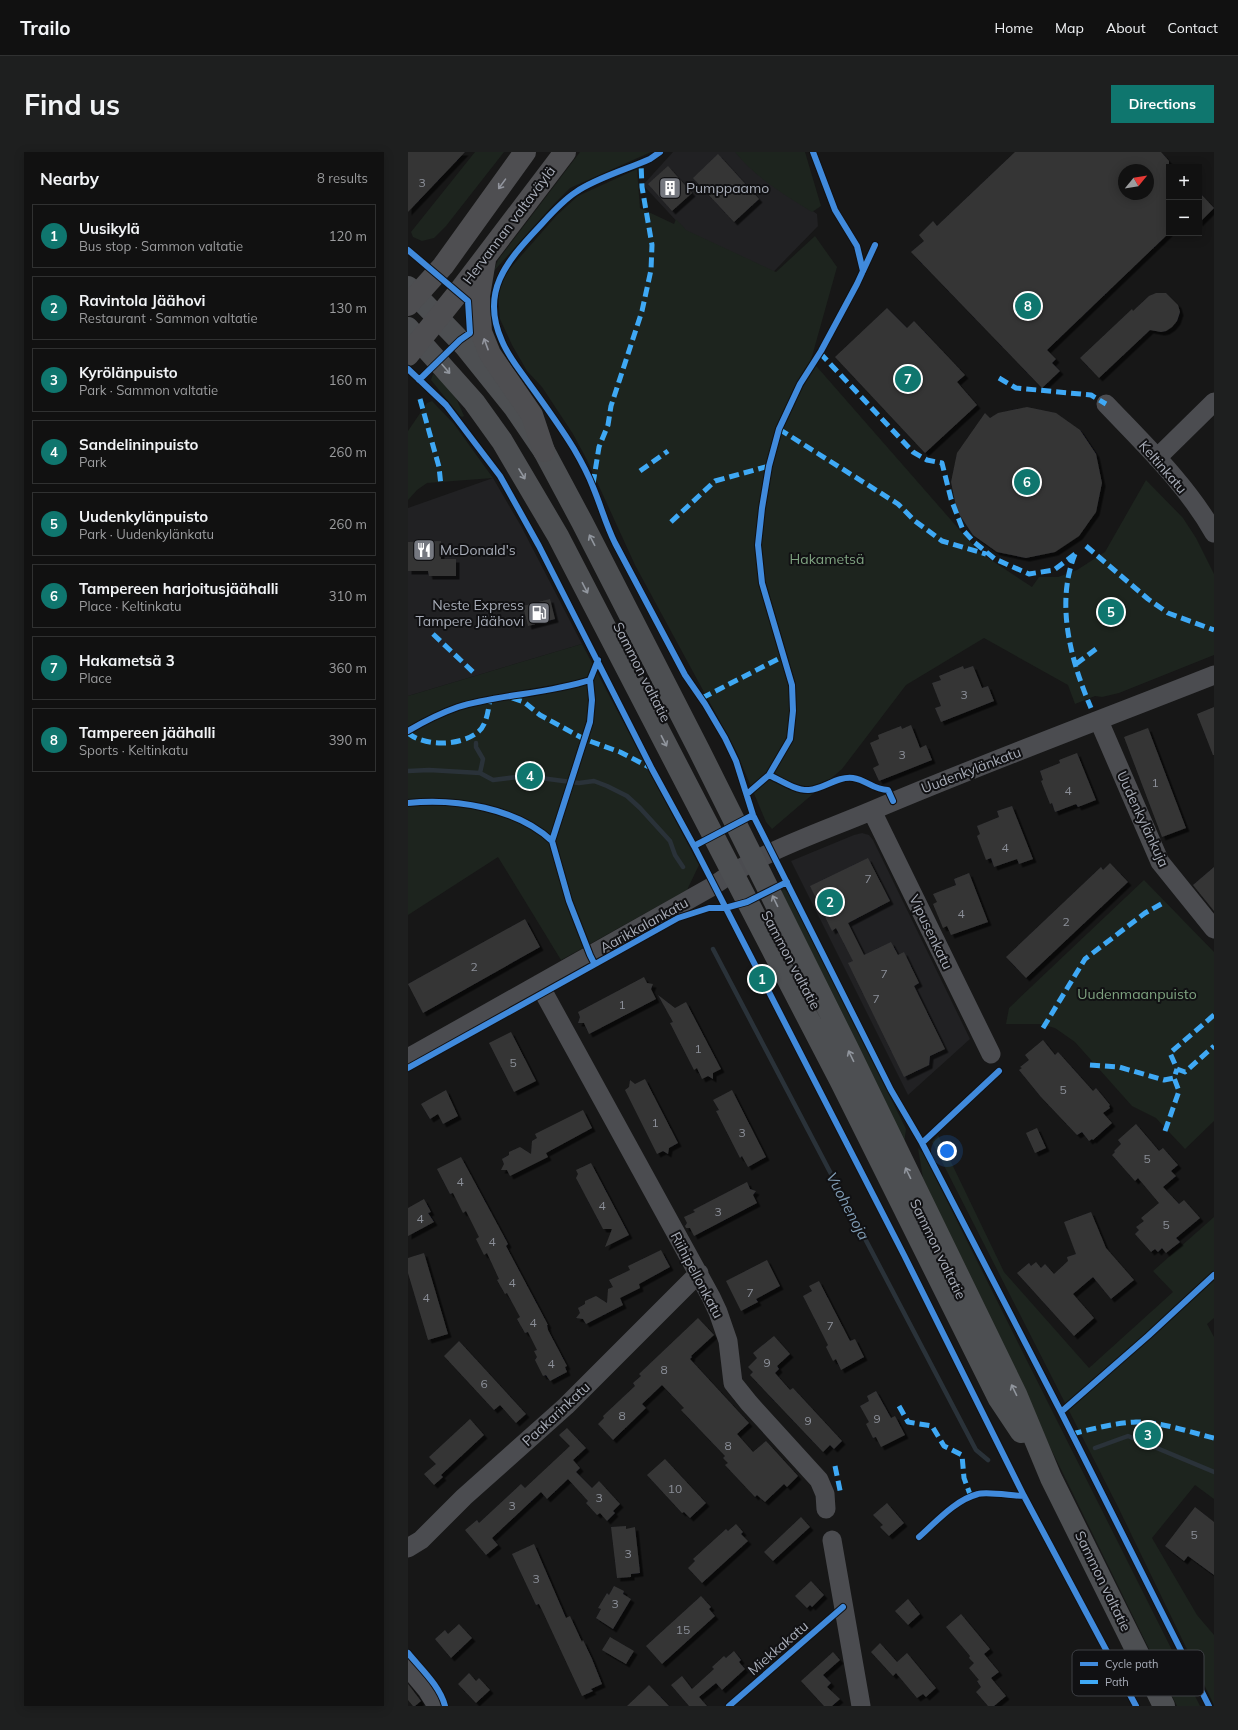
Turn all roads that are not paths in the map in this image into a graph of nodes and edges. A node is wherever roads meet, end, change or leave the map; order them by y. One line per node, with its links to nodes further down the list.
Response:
1 (525, 152): 4 (highway, Hervannan valtaväylä, one-way to 4)
2 (565, 152): 3 (highway, Hervannan valtaväylä)
3 (487, 254): 5 (highway, Hervannan valtaväylä); 9 (highway, one-way to 3)
4 (411, 296): 5 (main road, Sammon valtatie)
5 (438, 317): 6 (highway, Hervannan valtaväylä); 9 (main road, Sammon valtatie)
6 (412, 341): 16 (main road, Sammon valtatie, one-way to 16)
7 (1214, 402): 10 (street)
8 (1106, 404): 10 (street, Keltinkatu)
9 (544, 451): 15 (main road, Sammon valtatie, one-way to 9)
10 (1157, 458): 11 (street, Keltinkatu)
11 (1214, 533)
12 (1214, 674): 13 (street, Uudenkylänkatu)
13 (1099, 721): 14 (street, Uudenkylänkatu); 17 (street, Uudenkylänkuja)
14 (872, 811): 15 (street, Uudenkylänkatu); 19 (street, Vipusenkatu)
15 (754, 860): 16 (street, Uudenkylänkatu); 22 (main road, Sammon valtatie, one-way to 15)
16 (732, 873): 18 (street, Aarikkalankatu); 22 (main road, Sammon valtatie)
17 (1214, 929)
18 (539, 984): 20 (street, Aarikkalankatu); 21 (street, Riihipellonkatu)
19 (991, 1054)
20 (408, 1058)
21 (699, 1273): 23 (street, Riihipellonkatu); 25 (street, Paakarinkatu)
22 (1051, 1478): 26 (main road, Sammon valtatie)
23 (826, 1509)
24 (832, 1540): 30 (street)
25 (408, 1548)
26 (1136, 1650)
27 (408, 1666): 29 (street)
28 (1159, 1696): 31 (main road, Sammon valtatie)
29 (437, 1706)
30 (861, 1706)
31 (1164, 1706)

